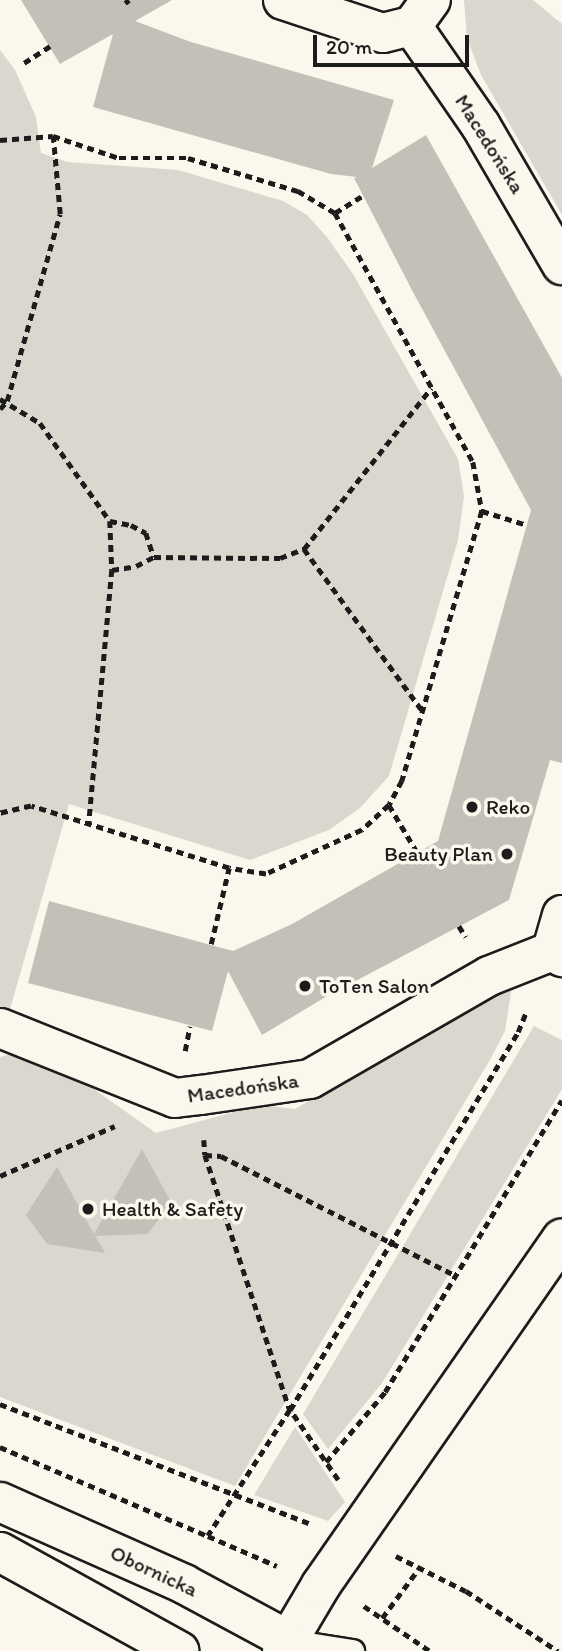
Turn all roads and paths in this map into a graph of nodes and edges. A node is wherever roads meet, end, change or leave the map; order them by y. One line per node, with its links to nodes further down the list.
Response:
1 (284, 0): 2 (street, Macedońska)
2 (422, 13): 9 (street, Macedońska)
3 (50, 46): 4 (path)
4 (24, 63)
5 (52, 136): 6 (path); 8 (path); 12 (path)
6 (0, 140)
7 (364, 195): 8 (path)
8 (335, 213): 10 (path)
9 (562, 265)
10 (432, 387): 14 (path); 17 (path)
11 (0, 399): 12 (path)
12 (7, 401): 13 (path); 15 (path)
13 (0, 409)
14 (482, 511): 16 (path); 20 (path)
15 (110, 521): 18 (path); 19 (path)
16 (527, 525)
17 (304, 549): 18 (path); 20 (path)
18 (154, 556): 19 (path)
19 (112, 570): 23 (path)
20 (422, 710): 21 (path)
21 (389, 805): 24 (path); 25 (path)
22 (0, 813): 23 (path)
23 (89, 823): 25 (path)
24 (417, 852)
25 (229, 868): 27 (path)
26 (562, 915): 28 (street)
27 (211, 944)
28 (557, 954): 30 (street, Macedońska); 35 (path)
29 (0, 1028): 30 (street, Macedońska)
30 (188, 1097): 32 (path); 33 (path)
31 (562, 1100): 36 (path)
32 (205, 1155): 35 (path); 38 (path)
33 (0, 1176)
34 (562, 1238): 43 (street)
35 (390, 1243): 36 (path); 38 (path)
36 (457, 1276): 40 (path)
37 (0, 1404): 41 (path)
38 (290, 1410): 40 (path); 41 (path)
39 (0, 1447): 44 (path)
40 (326, 1462): 43 (path)
41 (235, 1497): 43 (path); 44 (path)
42 (0, 1502): 50 (street, Obornicka)
43 (360, 1530): 47 (path); 50 (street)
44 (208, 1536): 46 (path)
45 (0, 1552): 51 (street)
46 (277, 1566)
47 (420, 1567): 49 (path); 54 (path)
48 (358, 1602): 49 (path)
49 (382, 1618): 53 (path)
50 (290, 1647): 52 (lane)
51 (179, 1651)
52 (352, 1651)
53 (430, 1651)
54 (558, 1651)

